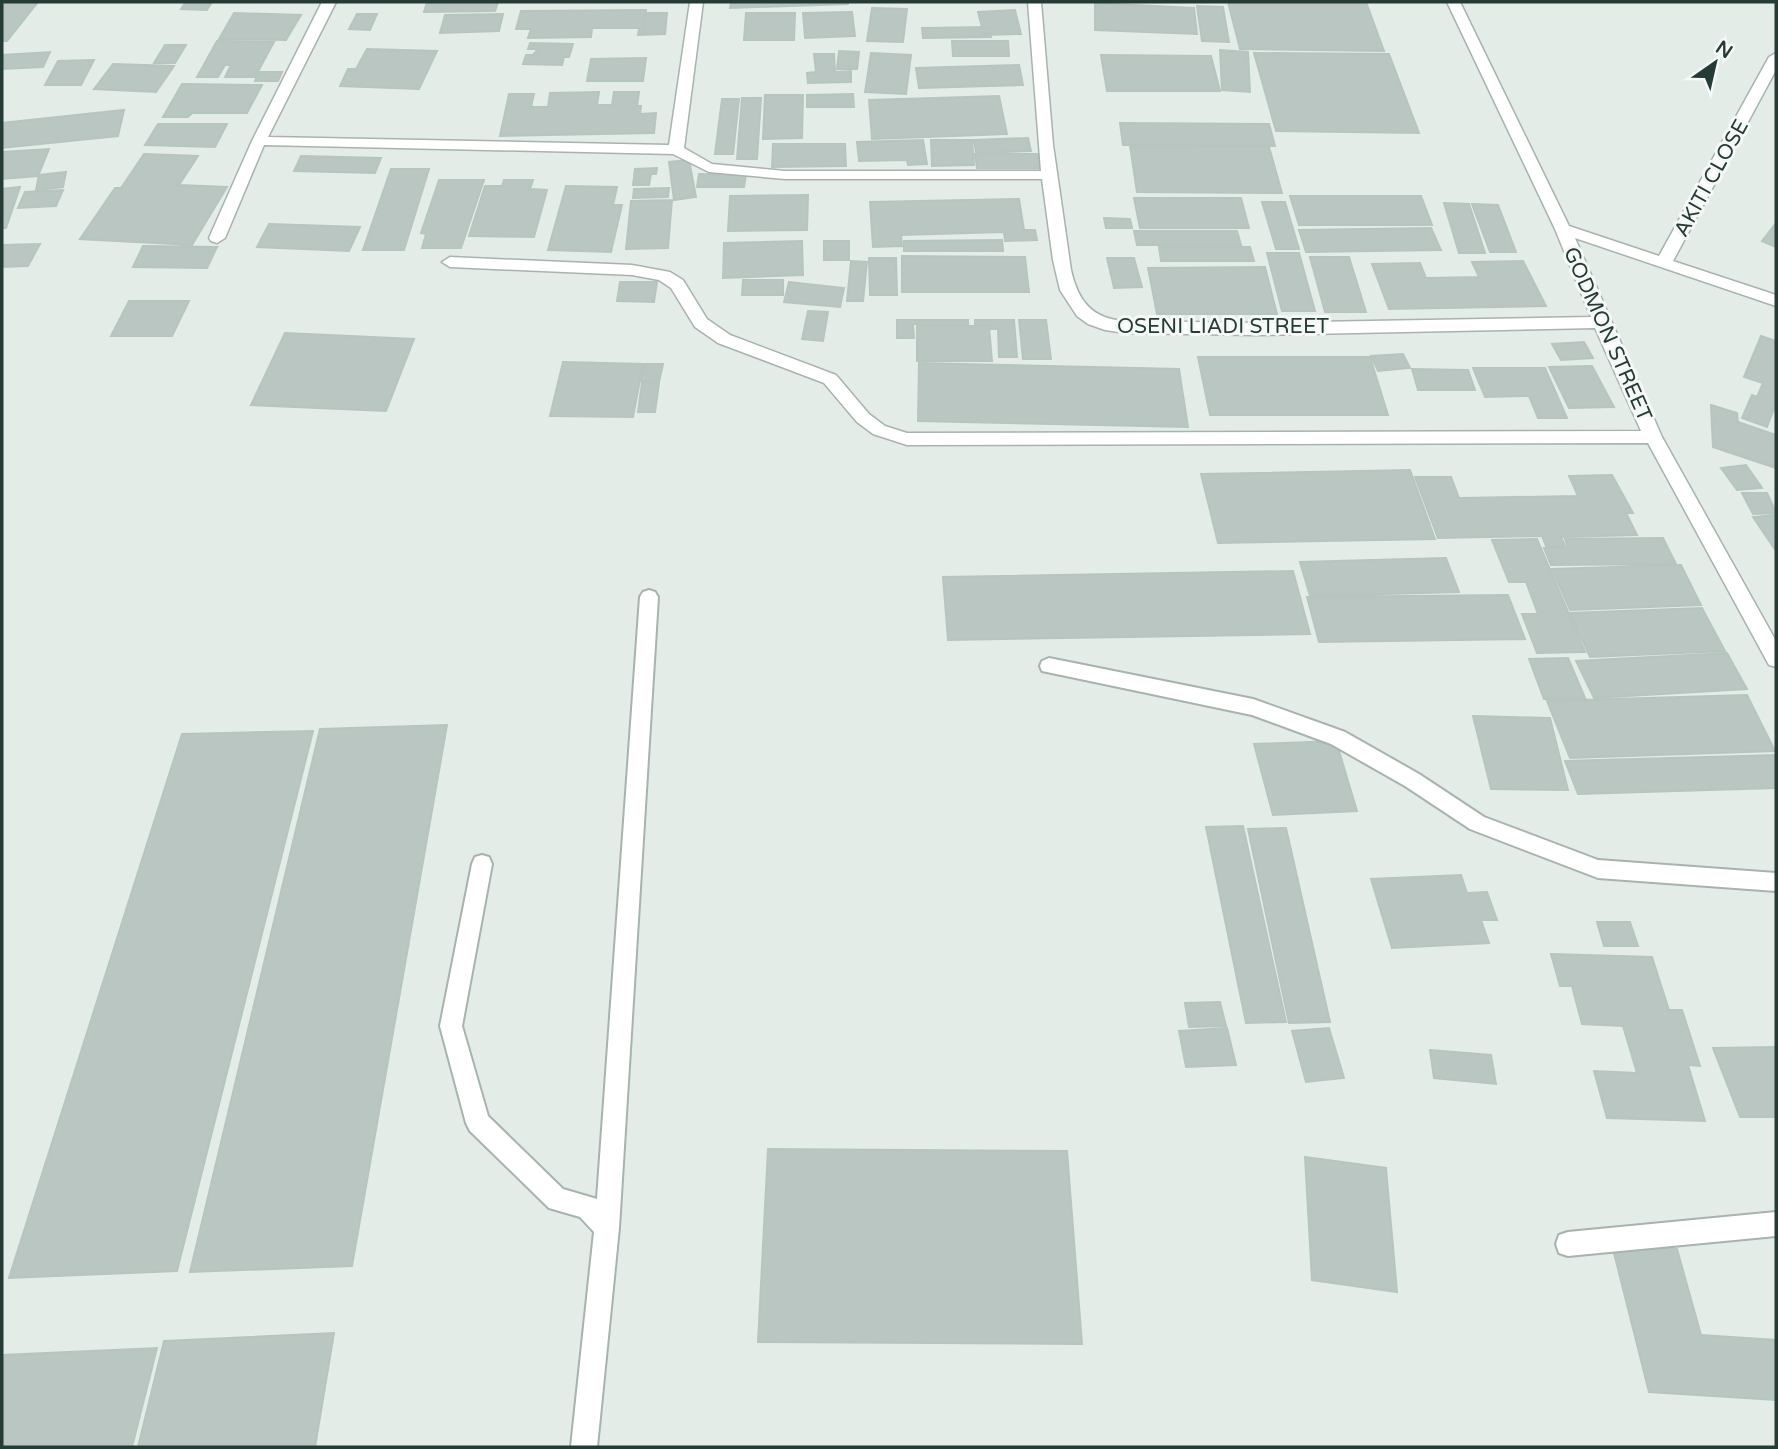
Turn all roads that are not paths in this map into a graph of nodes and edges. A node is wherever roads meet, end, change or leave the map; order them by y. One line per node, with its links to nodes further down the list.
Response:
1 (329, 2): 6 (street)
2 (697, 2): 7 (street)
3 (1035, 2): 8 (street, OSENI LIADI STREET)
4 (1453, 2): 9 (street, GODMON STREET)
5 (1776, 57): 11 (street, AKITI CLOSE)
6 (259, 141): 7 (street); 10 (street)
7 (676, 150): 8 (street)
8 (1047, 175): 14 (street, OSENI LIADI STREET)
9 (1563, 229): 11 (street); 14 (street, GODMON STREET)
10 (217, 238)
11 (1664, 261): 13 (street)
12 (450, 262): 15 (street)
13 (1776, 301)
14 (1601, 322): 15 (street, GODMON STREET)
15 (1653, 437): 17 (street, GODMON STREET)
16 (649, 597): 22 (lane)
17 (1776, 659)
18 (1049, 666): 20 (lane)
19 (482, 864): 22 (lane)
20 (1776, 882)
21 (1776, 1224): 23 (lane)
22 (607, 1227): 24 (lane)
23 (1568, 1244)
24 (584, 1447)

